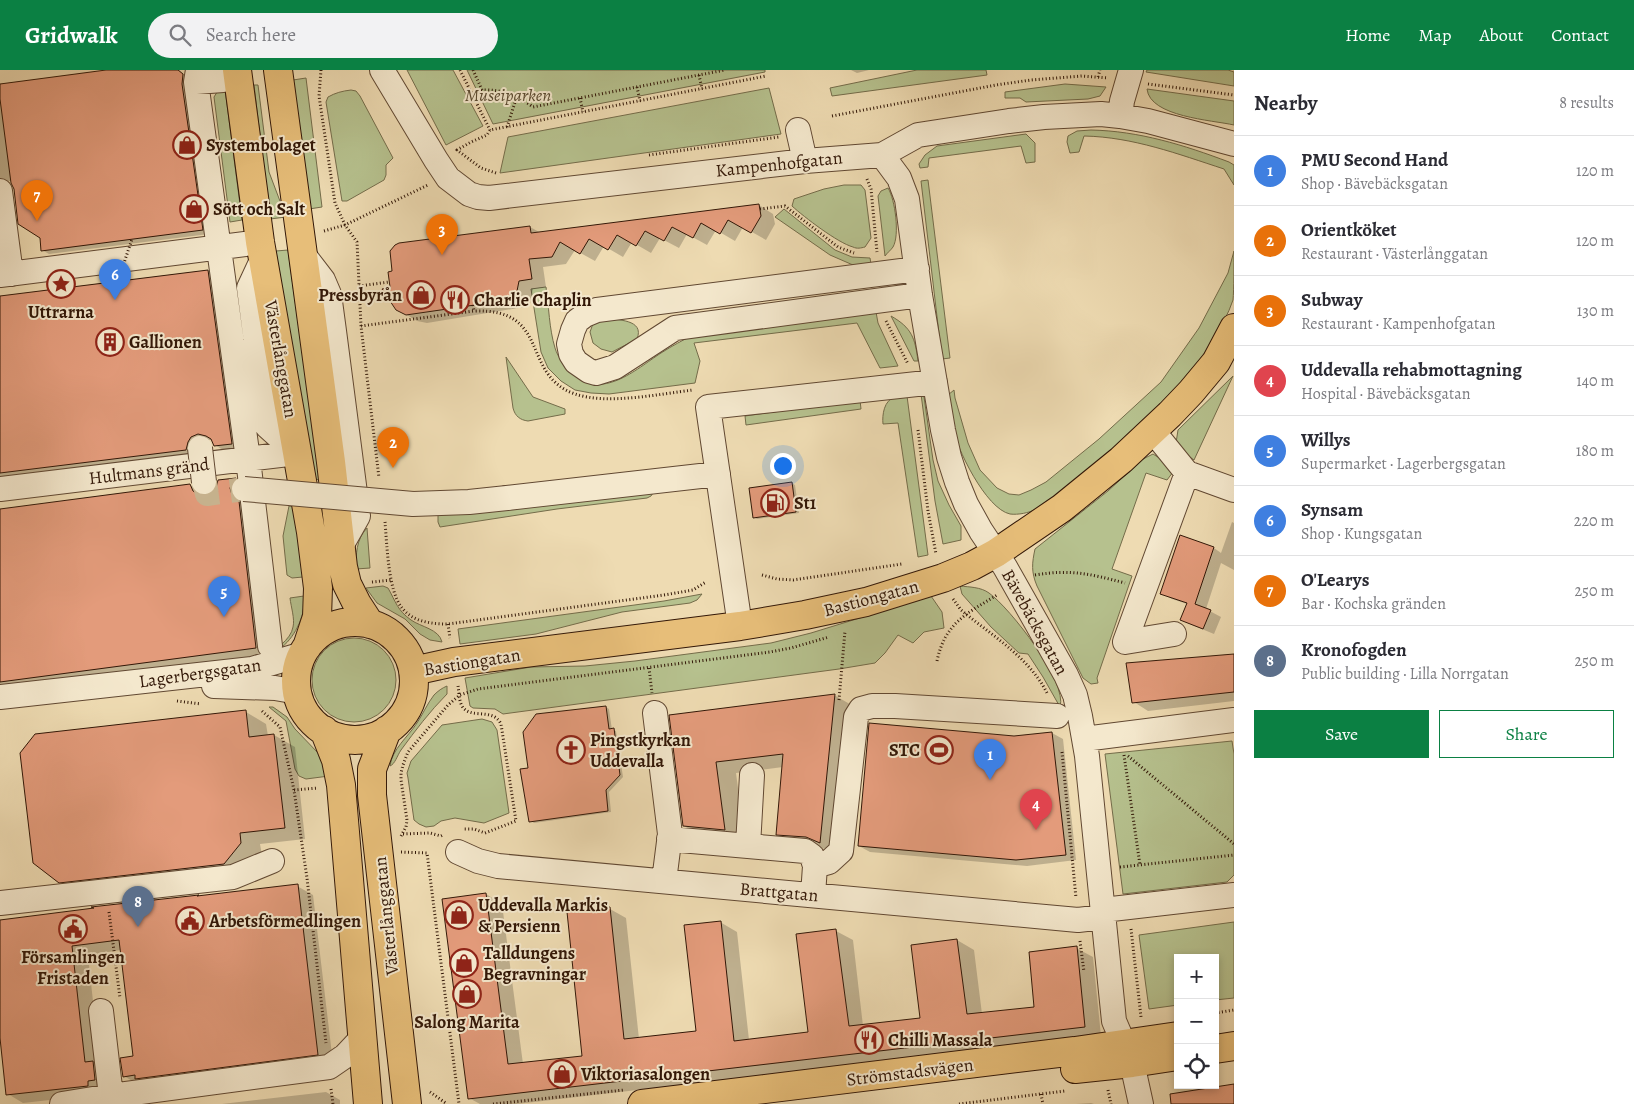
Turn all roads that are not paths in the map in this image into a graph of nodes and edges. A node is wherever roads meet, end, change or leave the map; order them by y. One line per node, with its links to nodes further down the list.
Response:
1 (278, 70): 30 (main road, Västerlånggatan)
2 (382, 70): 10 (street, Kampenhofgatan)
3 (230, 75): 5 (street); 13 (main road, Västerlånggatan)
4 (1130, 75): 6 (street)
5 (197, 76): 12 (street)
6 (1120, 116): 8 (street, Kampenhofgatan); 9 (street, Kampenhofgatan)
7 (798, 132): 10 (street)
8 (1234, 144)
9 (882, 155): 10 (street, Kampenhofgatan); 14 (street, Bävebäcksgatan)
10 (805, 161)
11 (0, 191): 15 (street)
12 (219, 248): 13 (street); 15 (street); 22 (street)
13 (254, 251): 21 (main road, Västerlånggatan)
14 (917, 269): 16 (street, Bävebäcksgatan); 16 (street)
15 (5, 274)
16 (920, 295): 18 (street, Bävebäcksgatan)
17 (1234, 328): 19 (main road, Bastiongatan)
18 (935, 382): 24 (street); 29 (street, Bävebäcksgatan)
19 (1153, 431): 23 (street); 29 (main road, Bastiongatan)
20 (200, 448): 25 (street, bridge)
21 (297, 454): 22 (street, Hultmans gränd); 34 (main road, Västerlånggatan)
22 (248, 459): 26 (street, Hultmans gränd); 33 (street)
23 (1187, 473): 28 (street); 32 (street)
24 (718, 474): 27 (street, bridge); 31 (street)
25 (204, 482)
26 (0, 489)
27 (244, 489)
28 (1234, 490)
29 (996, 553): 31 (main road, Bastiongatan); 44 (street, Bävebäcksgatan)
30 (370, 624): 34 (main road, Västerlånggatan); 35 (main road, Västerlånggatan)
31 (740, 626): 35 (main road, Bastiongatan)
32 (1174, 634)
33 (270, 646)
34 (305, 651): 36 (street, Lagerbergsgatan); 37 (main road, Västerlånggatan)
35 (413, 671): 43 (main road, Västerlånggatan)
36 (125, 684): 37 (street, Lagerbergsgatan); 38 (street, Lagerbergsgatan)
37 (298, 692): 42 (main road, Västerlånggatan)
38 (1, 698)
39 (655, 713): 47 (street)
40 (1057, 716): 50 (street)
41 (1234, 720): 44 (street)
42 (324, 730): 43 (main road, Västerlånggatan); 60 (main road, Västerlånggatan)
43 (387, 730): 66 (main road, Västerlånggatan)
44 (1084, 739): 55 (street, Bävebäcksgatan)
45 (752, 775): 48 (street)
46 (454, 838): 51 (street, Brattgatan)
47 (669, 838): 48 (street); 51 (street)
48 (748, 846): 50 (street)
49 (272, 861): 54 (street)
50 (815, 866): 53 (street)
51 (664, 881): 53 (street, Brattgatan)
52 (1234, 894): 55 (street, Brattgatan)
53 (813, 895): 55 (street, Brattgatan)
54 (0, 903)
55 (1103, 914): 63 (street, Bävebäcksgatan)
56 (101, 1011): 65 (street)
57 (1234, 1028): 58 (main road)
58 (1219, 1030)
59 (1174, 1037): 63 (main road, Strömstadsvägen)
60 (362, 1038): 65 (street); 68 (main road, Västerlånggatan)
61 (1234, 1046): 62 (main road)
62 (1219, 1048)
63 (1127, 1053): 64 (main road, Strömstadsvägen); 69 (main road, Strömstadsvägen); 70 (main road, Strömstadsvägen); 71 (street, Bävebäcksgatan)
64 (1174, 1056)
65 (111, 1096): 67 (street)
66 (418, 1098)
67 (62, 1104)
68 (368, 1104)
69 (642, 1104)
70 (771, 1104)
71 (1141, 1104)

